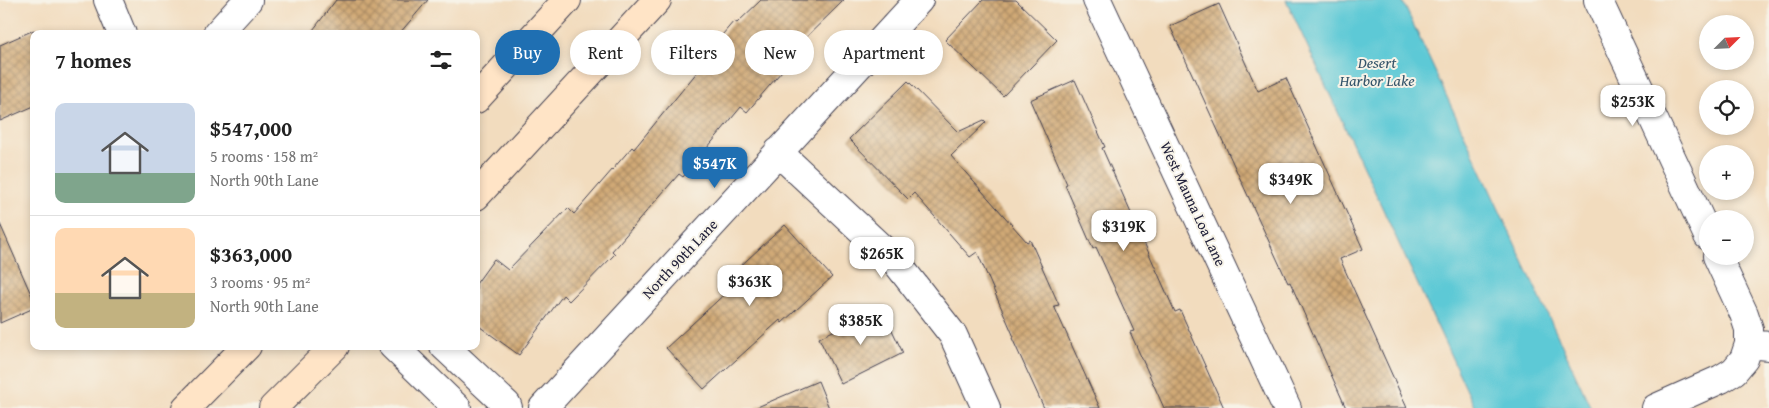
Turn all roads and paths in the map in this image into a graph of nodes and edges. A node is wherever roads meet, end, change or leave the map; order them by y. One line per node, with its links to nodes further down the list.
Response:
1 (108, 0): 8 (street)
2 (248, 0): 9 (street)
3 (567, 0): 10 (main road)
4 (657, 0): 12 (main road)
5 (919, 0): 11 (street, North 90th Lane)
6 (1097, 0): 26 (street, West Mauna Loa Lane)
7 (1598, 0): 13 (street)
8 (120, 30)
9 (221, 30)
10 (480, 95)
11 (778, 152): 20 (street); 25 (street, North 90th Lane)
12 (480, 192)
13 (1699, 217)
14 (1721, 265): 15 (street)
15 (1759, 345): 27 (street)
16 (243, 350): 21 (main road)
17 (331, 350): 22 (main road)
18 (397, 350): 23 (street)
19 (448, 350): 24 (street)
20 (984, 407)
21 (186, 408)
22 (274, 408)
23 (457, 408)
24 (508, 408)
25 (543, 408)
26 (1287, 408)
27 (1656, 408)

